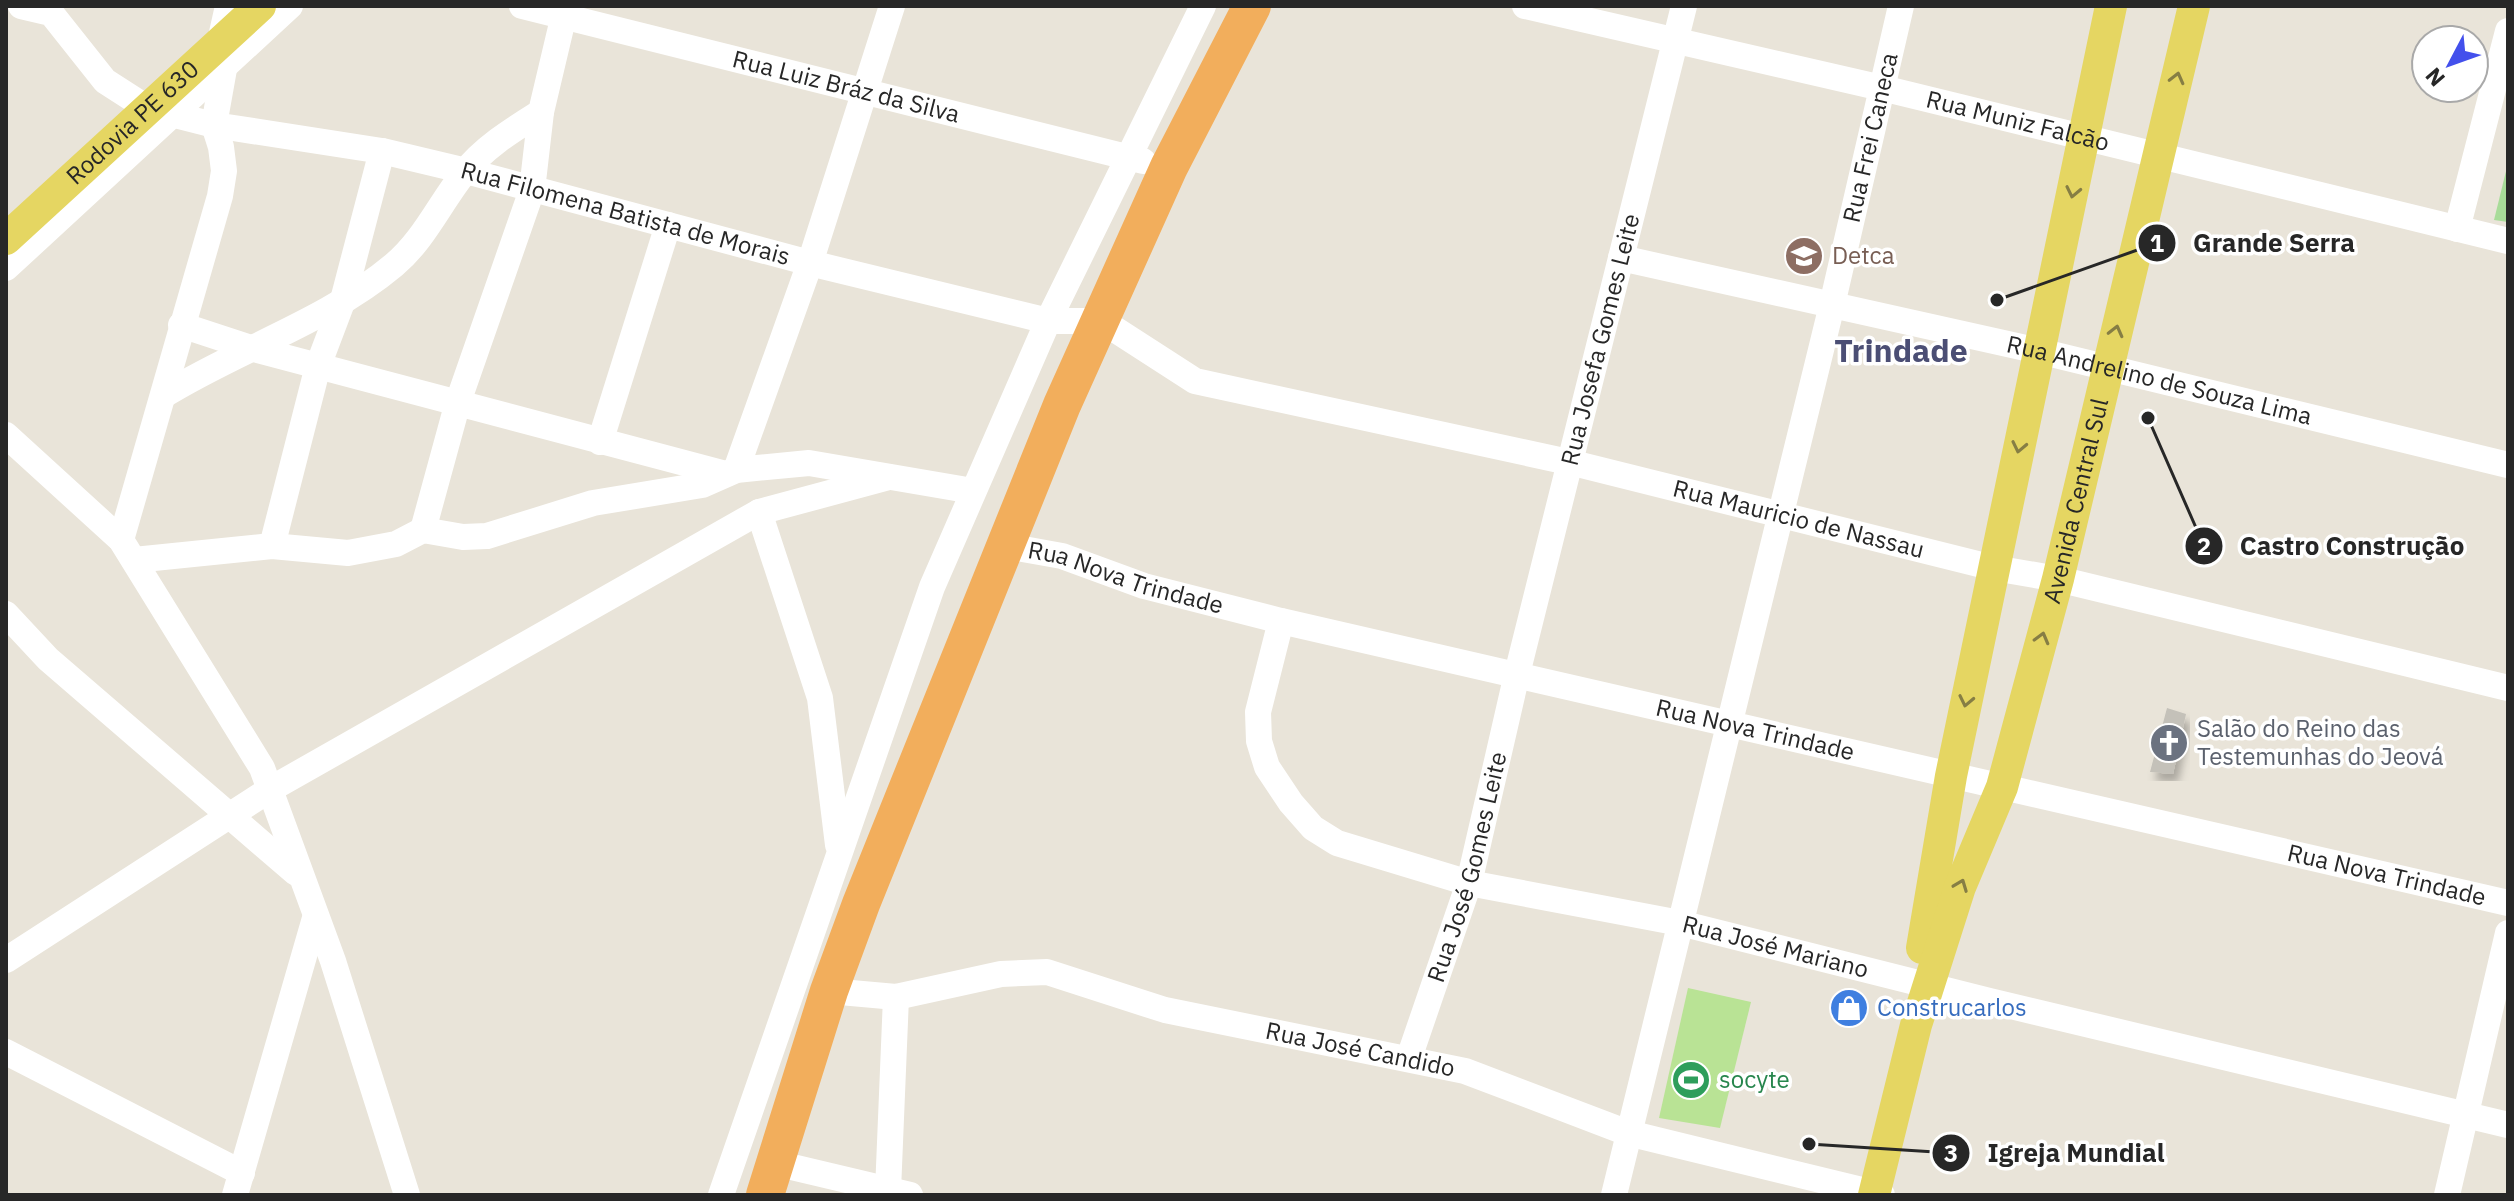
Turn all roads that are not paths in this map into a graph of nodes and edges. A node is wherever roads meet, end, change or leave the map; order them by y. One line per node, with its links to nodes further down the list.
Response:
1 (21, 6): 20 (street, Rua Filomena Batista de Morais)
2 (228, 6): 17 (street)
3 (260, 6): 17 (main road, Rodovia PE 630)
4 (290, 6): 17 (street)
5 (522, 6): 14 (street, Rua Luiz Bráz da Silva)
6 (892, 6): 19 (street)
7 (1203, 6): 26 (street)
8 (1252, 6): 27 (highway)
9 (1525, 6): 16 (street, Rua Muniz Falcão)
10 (1684, 6): 16 (street, Rua Josefa Gomes Leite)
11 (1901, 6): 18 (street, Rua Frei Caneca)
12 (2111, 6): 23 (main road)
13 (2194, 6): 25 (main road, Avenida Central Sul, one-way to 13)
14 (563, 19): 19 (street, Rua Luiz Bráz da Silva); 21 (street)
15 (2508, 31): 31 (street)
16 (1676, 41): 18 (street, Rua Muniz Falcão); 34 (street, Rua Josefa Gomes Leite)
17 (222, 57): 20 (main road, Rodovia PE 630); 22 (street)
18 (1882, 88): 23 (street, Rua Muniz Falcão); 38 (street, Rua Frei Caneca)
19 (865, 91): 26 (street, Rua Luiz Bráz da Silva); 35 (street)
20 (159, 111): 22 (street, Rua Filomena Batista de Morais); 32 (main road, Rodovia PE 630); 36 (street)
21 (541, 112): 28 (street); 29 (street)
22 (214, 125): 24 (street, Rua Filomena Batista de Morais); 41 (street)
23 (2084, 138): 25 (street, Rua Muniz Falcão); 43 (main road, one-way to 43)
24 (382, 151): 28 (street, Rua Filomena Batista de Morais); 37 (street)
25 (2158, 156): 31 (street, Rua Muniz Falcão); 45 (main road, Avenida Central Sul, one-way to 25)
26 (1129, 158): 27 (street, Rua Luiz Bráz da Silva); 39 (street)
27 (1169, 167): 40 (highway)
28 (466, 171): 29 (street, Rua Filomena Batista de Morais); 37 (street)
29 (532, 190): 30 (street, Rua Filomena Batista de Morais); 47 (street)
30 (668, 225): 35 (street, Rua Filomena Batista de Morais); 49 (street)
31 (2457, 229): 33 (street, Rua Muniz Falcão)
32 (6, 239)
33 (2508, 241)
34 (1621, 258): 38 (street, Rua Andrelino de Souza Lima); 50 (street, Rua Josefa Gomes Leite)
35 (810, 263): 39 (street, Rua Filomena Batista de Morais); 52 (street)
36 (6, 268)
37 (343, 300): 42 (street); 44 (street)
38 (1832, 305): 43 (street, Rua Andrelino de Souza Lima); 56 (street, Rua Frei Caneca)
39 (1048, 321): 40 (street, Rua Filomena Batista de Morais); 54 (street)
40 (1102, 321): 50 (street, Rua Mauricio de Nassau); 59 (highway)
41 (181, 325): 42 (street); 46 (street)
42 (254, 349): 44 (street); 46 (street)
43 (2039, 351): 45 (street, Rua Andrelino de Souza Lima); 61 (main road, one-way to 61)
44 (318, 366): 47 (street); 58 (street)
45 (2107, 367): 51 (street, Rua Andrelino de Souza Lima); 62 (main road, Avenida Central Sul)
46 (164, 395): 60 (street)
47 (458, 402): 49 (street); 57 (street)
48 (6, 435): 60 (street)
49 (600, 442): 52 (street)
50 (1573, 463): 56 (street, Rua Mauricio de Nassau); 65 (street, Rua Josefa Gomes Leite)
51 (2508, 465)
52 (731, 472): 53 (street); 57 (street)
53 (889, 477): 54 (street); 55 (street)
54 (973, 491): 72 (street)
55 (759, 512): 70 (street); 72 (street)
56 (1780, 513): 61 (street, Rua Mauricio de Nassau); 67 (street, Rua Frei Caneca)
57 (423, 530): 58 (street)
58 (272, 546): 60 (street)
59 (1006, 546): 64 (street, Rua Nova Trindade); 81 (highway)
60 (128, 550): 70 (street)
61 (1994, 568): 62 (street, Rua Mauricio de Nassau); 68 (main road, one-way to 68)
62 (2058, 579): 66 (street, Rua Mauricio de Nassau); 69 (main road, Avenida Central Sul, one-way to 62)
63 (6, 614): 71 (street)
64 (1281, 621): 65 (street, Rua Nova Trindade); 74 (street, Rua José Mariano)
65 (1517, 674): 67 (street, Rua Nova Trindade); 74 (street, Rua José Gomes Leite)
66 (2508, 688)
67 (1729, 725): 68 (street, Rua Nova Trindade); 77 (street, Rua Frei Caneca)
68 (1951, 776): 69 (street, Rua Nova Trindade); 80 (main road)
69 (2002, 787): 75 (street, Rua Nova Trindade); 80 (main road, Avenida Central Sul, one-way to 69)
70 (269, 790): 71 (street); 73 (street)
71 (229, 816): 73 (street); 79 (street)
72 (839, 852): 93 (street)
73 (299, 875): 76 (street)
74 (1469, 883): 77 (street, Rua José Mariano); 84 (street, Rua José Gomes Leite)
75 (2508, 903)
76 (315, 918): 89 (street); 92 (street)
77 (1680, 923): 80 (street, Rua José Mariano); 87 (street, Rua Frei Caneca)
78 (2508, 933): 85 (street)
79 (6, 960)
80 (1923, 985): 85 (street, Rua José Mariano); 91 (main road)
81 (829, 991): 82 (street, Rua José Candido); 88 (highway)
82 (896, 997): 84 (street, Rua José Candido); 90 (street)
83 (6, 1052): 89 (street)
84 (1409, 1058): 87 (street, Rua José Candido)
85 (2466, 1115): 86 (street, Rua José Mariano); 95 (street)
86 (2508, 1125)
87 (1628, 1133): 91 (street, Rua José Candido); 94 (street, Rua Frei Caneca)
88 (770, 1179): 90 (street)
89 (239, 1184)
90 (899, 1193)
91 (1877, 1194)
92 (407, 1195)
93 (721, 1195)
94 (1614, 1195)
95 (2447, 1195)

